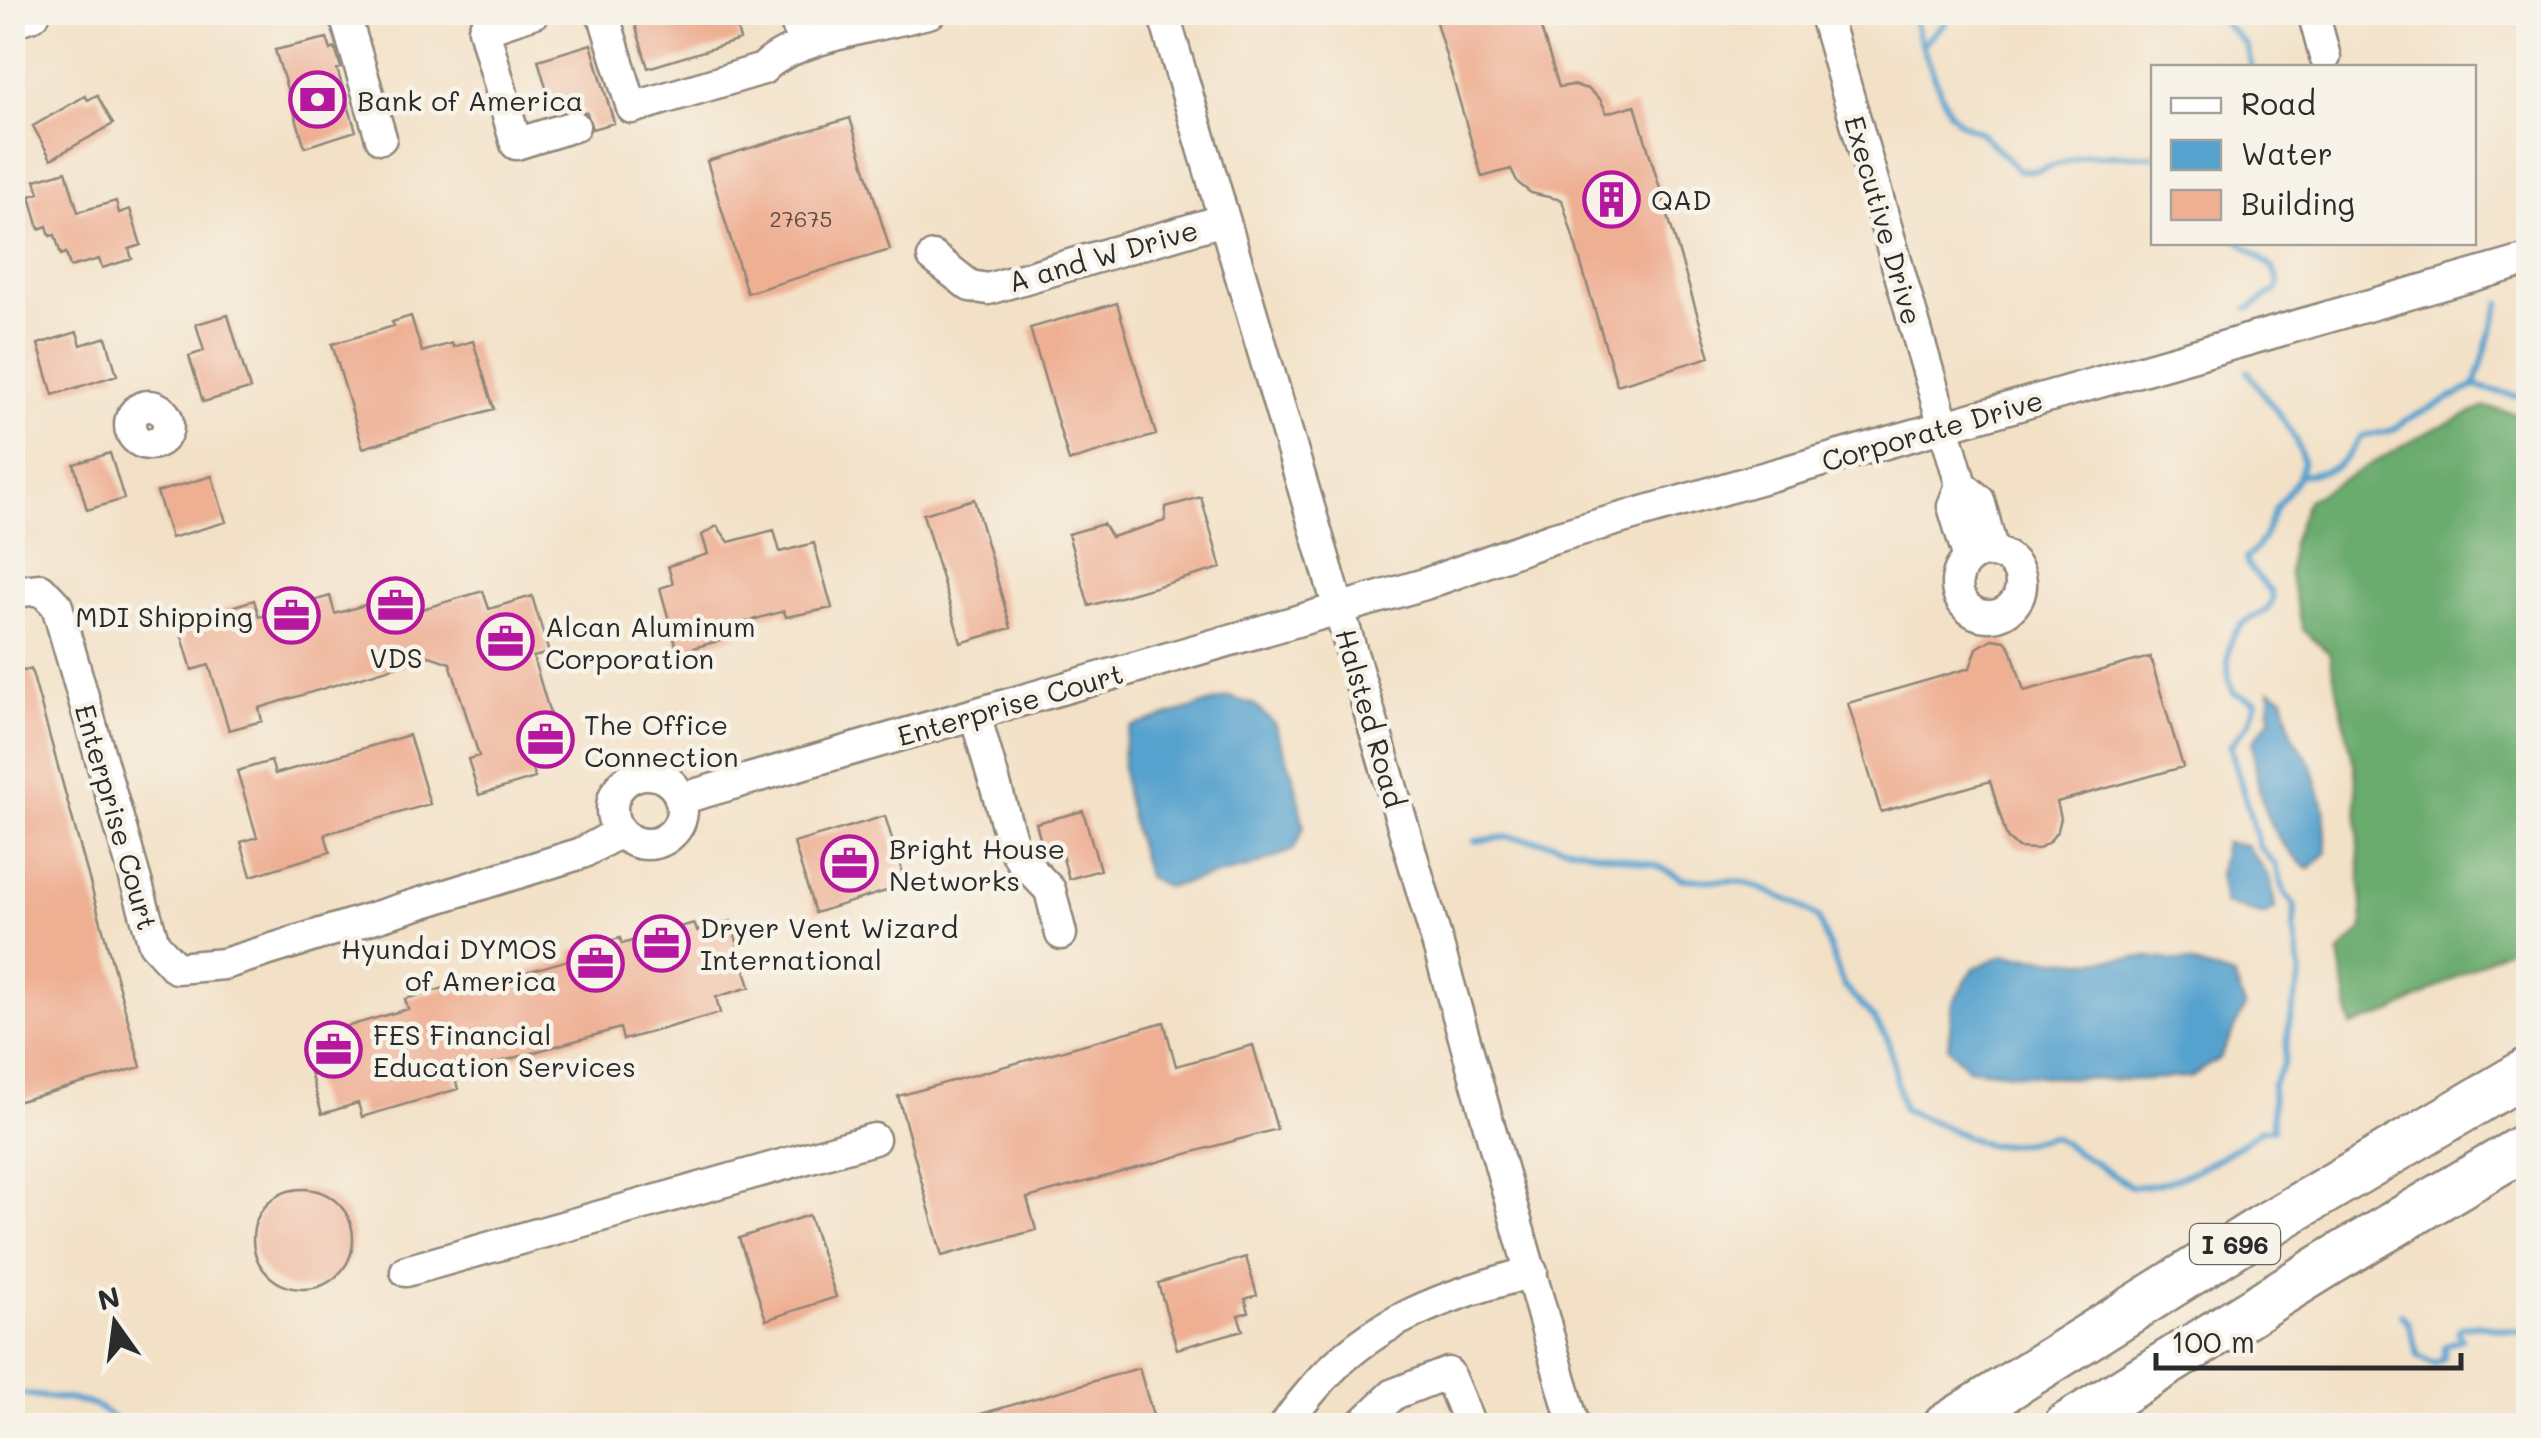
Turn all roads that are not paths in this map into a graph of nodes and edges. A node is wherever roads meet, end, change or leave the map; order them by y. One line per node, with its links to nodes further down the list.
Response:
1 (31, 12): 10 (main road)
2 (344, 12): 15 (street)
3 (534, 12): 14 (street)
4 (599, 12): 12 (street)
5 (793, 12): 12 (street)
6 (931, 12): 11 (street)
7 (1163, 12): 16 (street, Halsted Road)
8 (1824, 12): 19 (street, Executive Drive)
9 (2313, 12): 13 (street)
10 (12, 18)
11 (892, 18): 12 (street)
12 (803, 44)
13 (2325, 56)
14 (574, 126)
15 (381, 138)
16 (1222, 220): 17 (street, A and W Drive); 22 (street, Halsted Road)
17 (933, 257)
18 (2528, 260): 19 (street, Corporate Drive)
19 (1944, 427): 20 (street, Executive Drive); 22 (street, Corporate Drive)
20 (1981, 556)
21 (12, 592): 25 (street, Enterprise Court)
22 (1339, 609): 23 (street, Enterprise Court); 31 (street, Halsted Road)
23 (974, 715): 24 (street, Enterprise Court); 26 (street)
24 (680, 798): 25 (street); 25 (street)
25 (620, 832)
26 (1061, 934)
27 (2528, 1071): 36 (highway, I 696)
28 (874, 1139): 30 (street)
29 (2528, 1145): 37 (highway, I 696)
30 (406, 1272)
31 (1532, 1272): 32 (street); 35 (street, Halsted Road)
32 (1286, 1426)
33 (1360, 1426): 34 (street)
34 (1470, 1426)
35 (1574, 1426)
36 (1946, 1426)
37 (2066, 1426)

